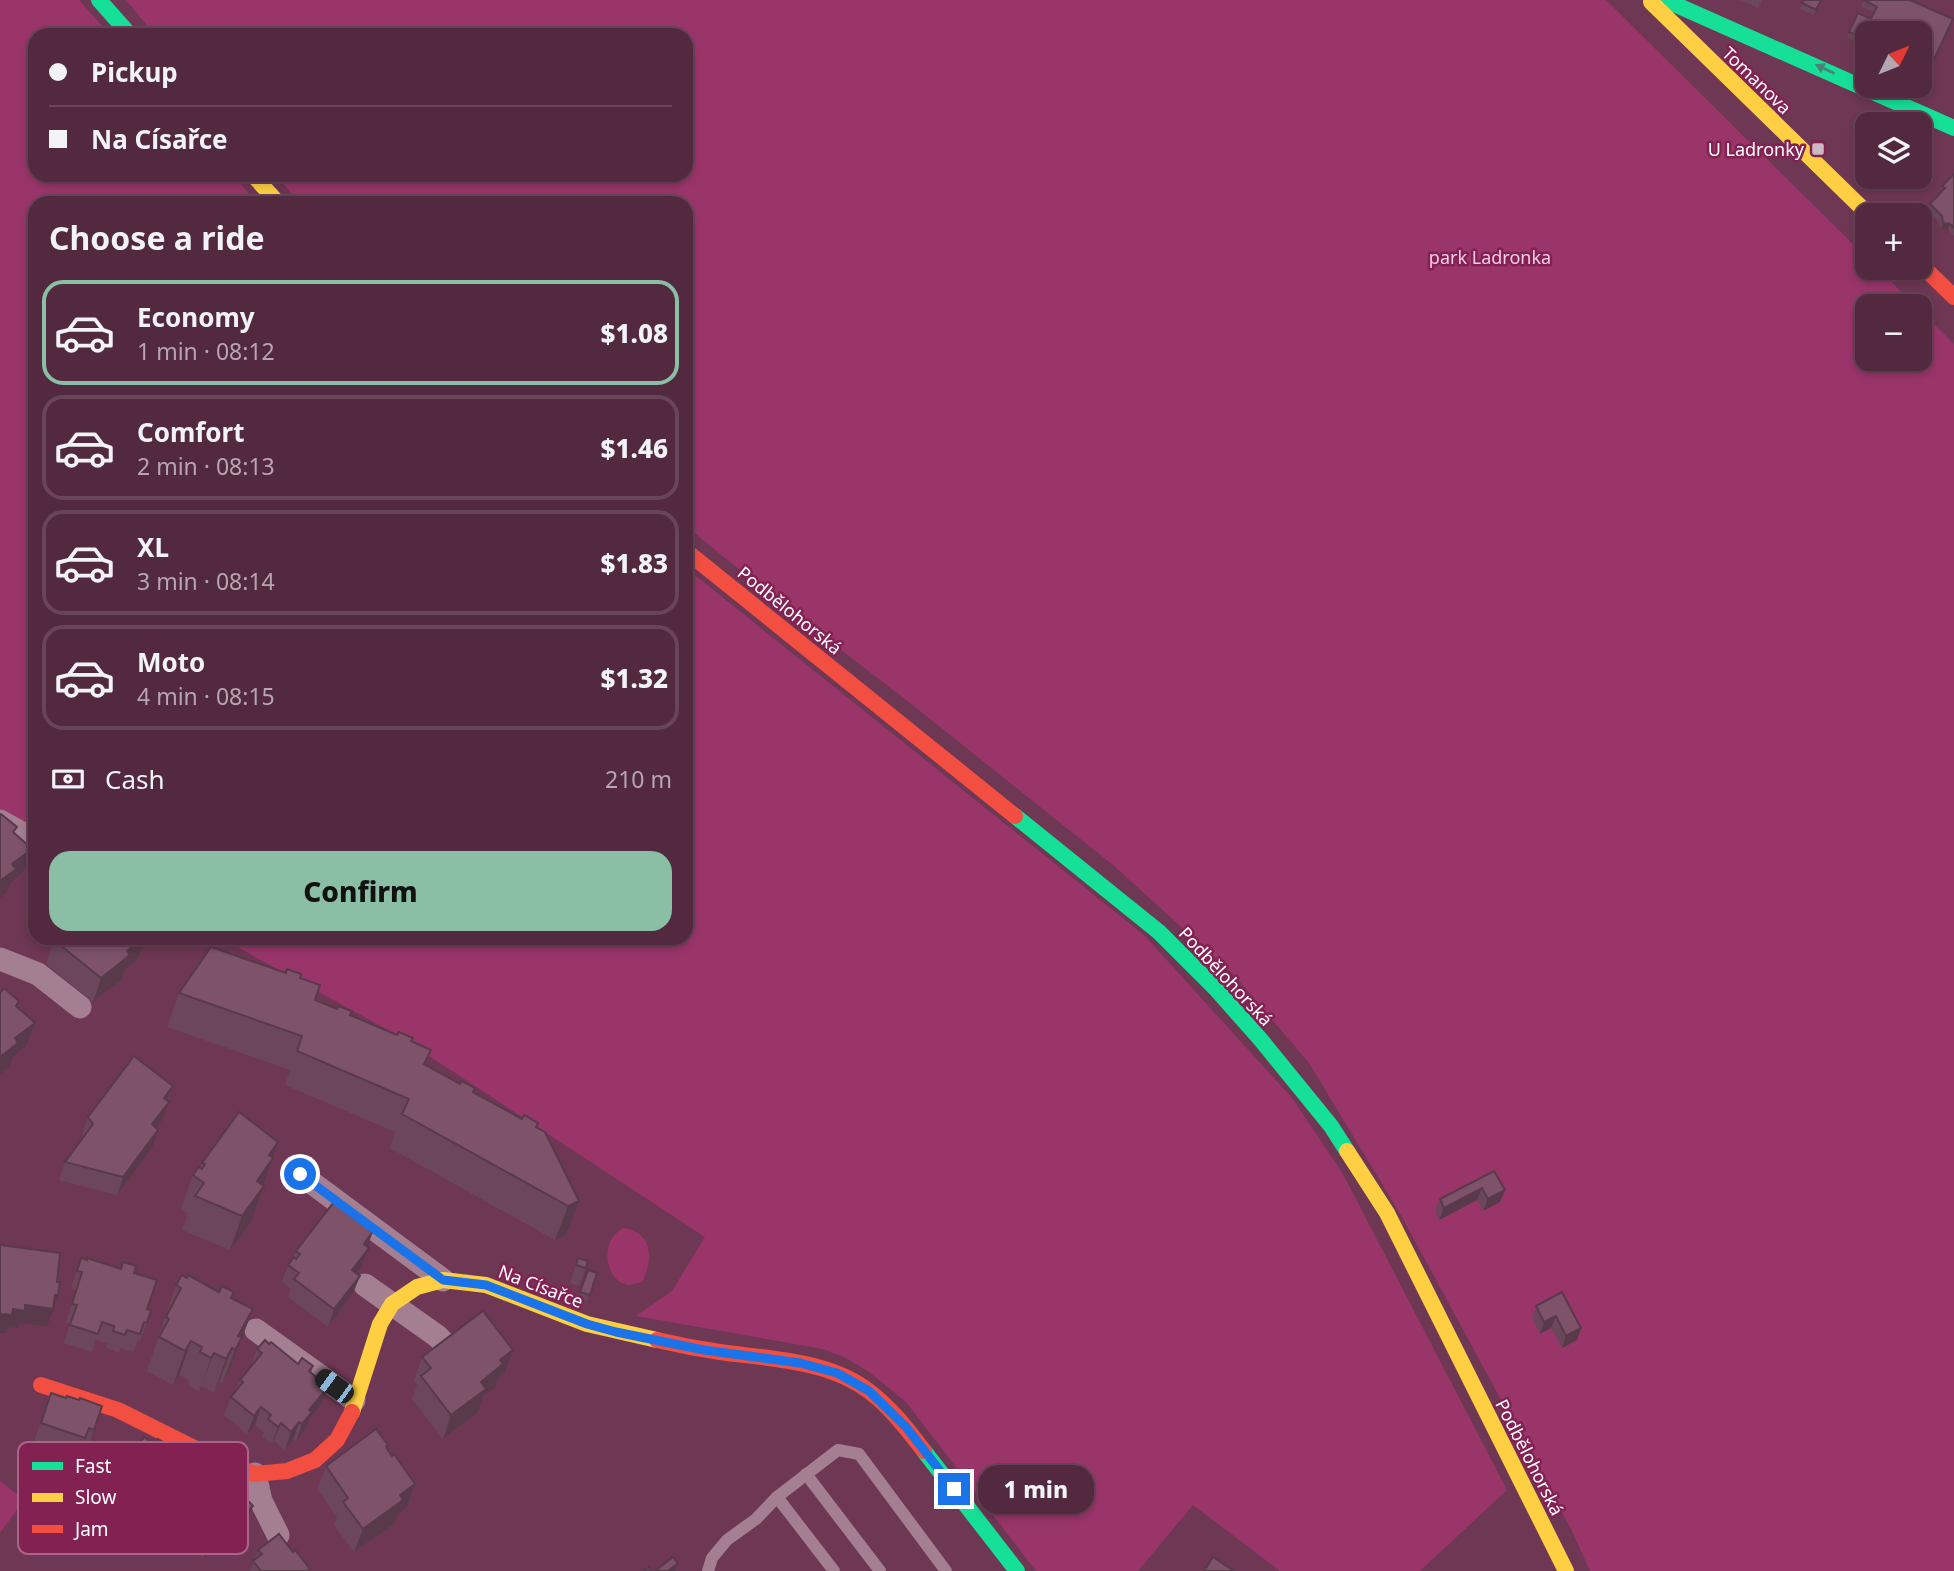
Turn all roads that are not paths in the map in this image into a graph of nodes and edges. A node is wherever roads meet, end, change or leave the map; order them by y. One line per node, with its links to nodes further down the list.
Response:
1 (99, 0): 4 (street)
2 (1649, 0): 8 (street, Tomanova)
3 (1655, 0): 5 (street, one-way to 3)
4 (124, 28)
5 (1954, 128)
6 (259, 182): 7 (street)
7 (272, 196)
8 (1857, 203)
9 (1932, 276): 10 (street)
10 (1954, 297)
11 (693, 557): 35 (street, Podbělohorská)
12 (0, 821): 13 (street)
13 (28, 836)
14 (0, 959): 15 (street)
15 (80, 1007)
16 (300, 1174): 17 (street)
17 (443, 1280): 19 (street, Na Císařce); 34 (street, Na Císařce)
18 (365, 1284): 19 (street)
19 (392, 1304): 21 (street); 23 (street)
20 (256, 1330): 23 (street)
21 (450, 1349)
22 (41, 1385): 24 (street)
23 (354, 1400): 26 (street)
24 (182, 1442)
25 (248, 1471): 26 (street)
26 (255, 1474): 29 (street)
27 (806, 1474): 28 (lane); 32 (lane); 33 (lane)
28 (777, 1497): 30 (lane); 31 (lane)
29 (278, 1535)
30 (708, 1571)
31 (834, 1571)
32 (880, 1571)
33 (946, 1571)
34 (1017, 1571)
35 (1566, 1571)

